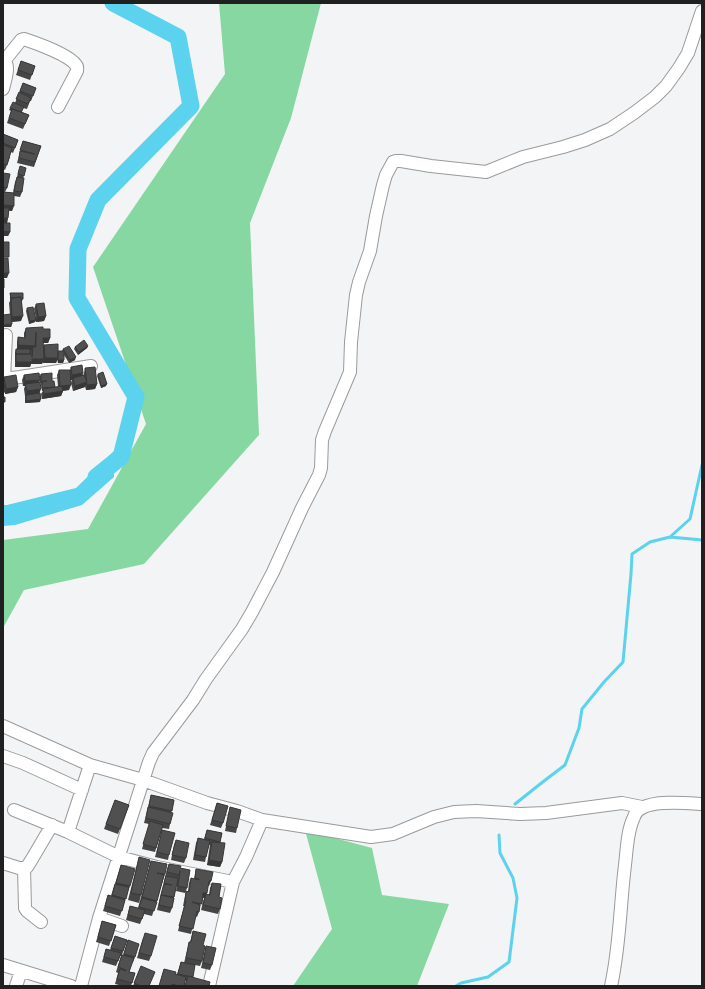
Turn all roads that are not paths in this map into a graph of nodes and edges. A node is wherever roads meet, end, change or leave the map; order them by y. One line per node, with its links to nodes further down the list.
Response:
1 (702, 11): 11 (street)
2 (4, 59): 3 (street); 4 (street)
3 (3, 89)
4 (58, 106)
5 (6, 335): 7 (street)
6 (91, 366): 7 (street)
7 (3, 379)
8 (3, 726): 10 (street)
9 (3, 756): 12 (street)
10 (90, 765): 11 (street); 12 (street)
11 (143, 780): 16 (street); 19 (street)
12 (82, 790): 18 (street)
13 (702, 804): 14 (street)
14 (642, 807): 16 (street); 32 (street)
15 (14, 810): 17 (street)
16 (262, 820): 22 (street)
17 (52, 825): 18 (street); 21 (street)
18 (68, 832): 19 (street)
19 (119, 857): 22 (street); 23 (street)
20 (3, 863): 21 (street)
21 (24, 868): 24 (street)
22 (233, 882): 31 (street)
23 (99, 918): 25 (street); 30 (street)
24 (41, 922)
25 (122, 926)
26 (3, 964): 27 (street)
27 (21, 971): 28 (street); 29 (street)
28 (16, 986)
29 (71, 986)
30 (81, 986)
31 (209, 986)
32 (611, 986)

